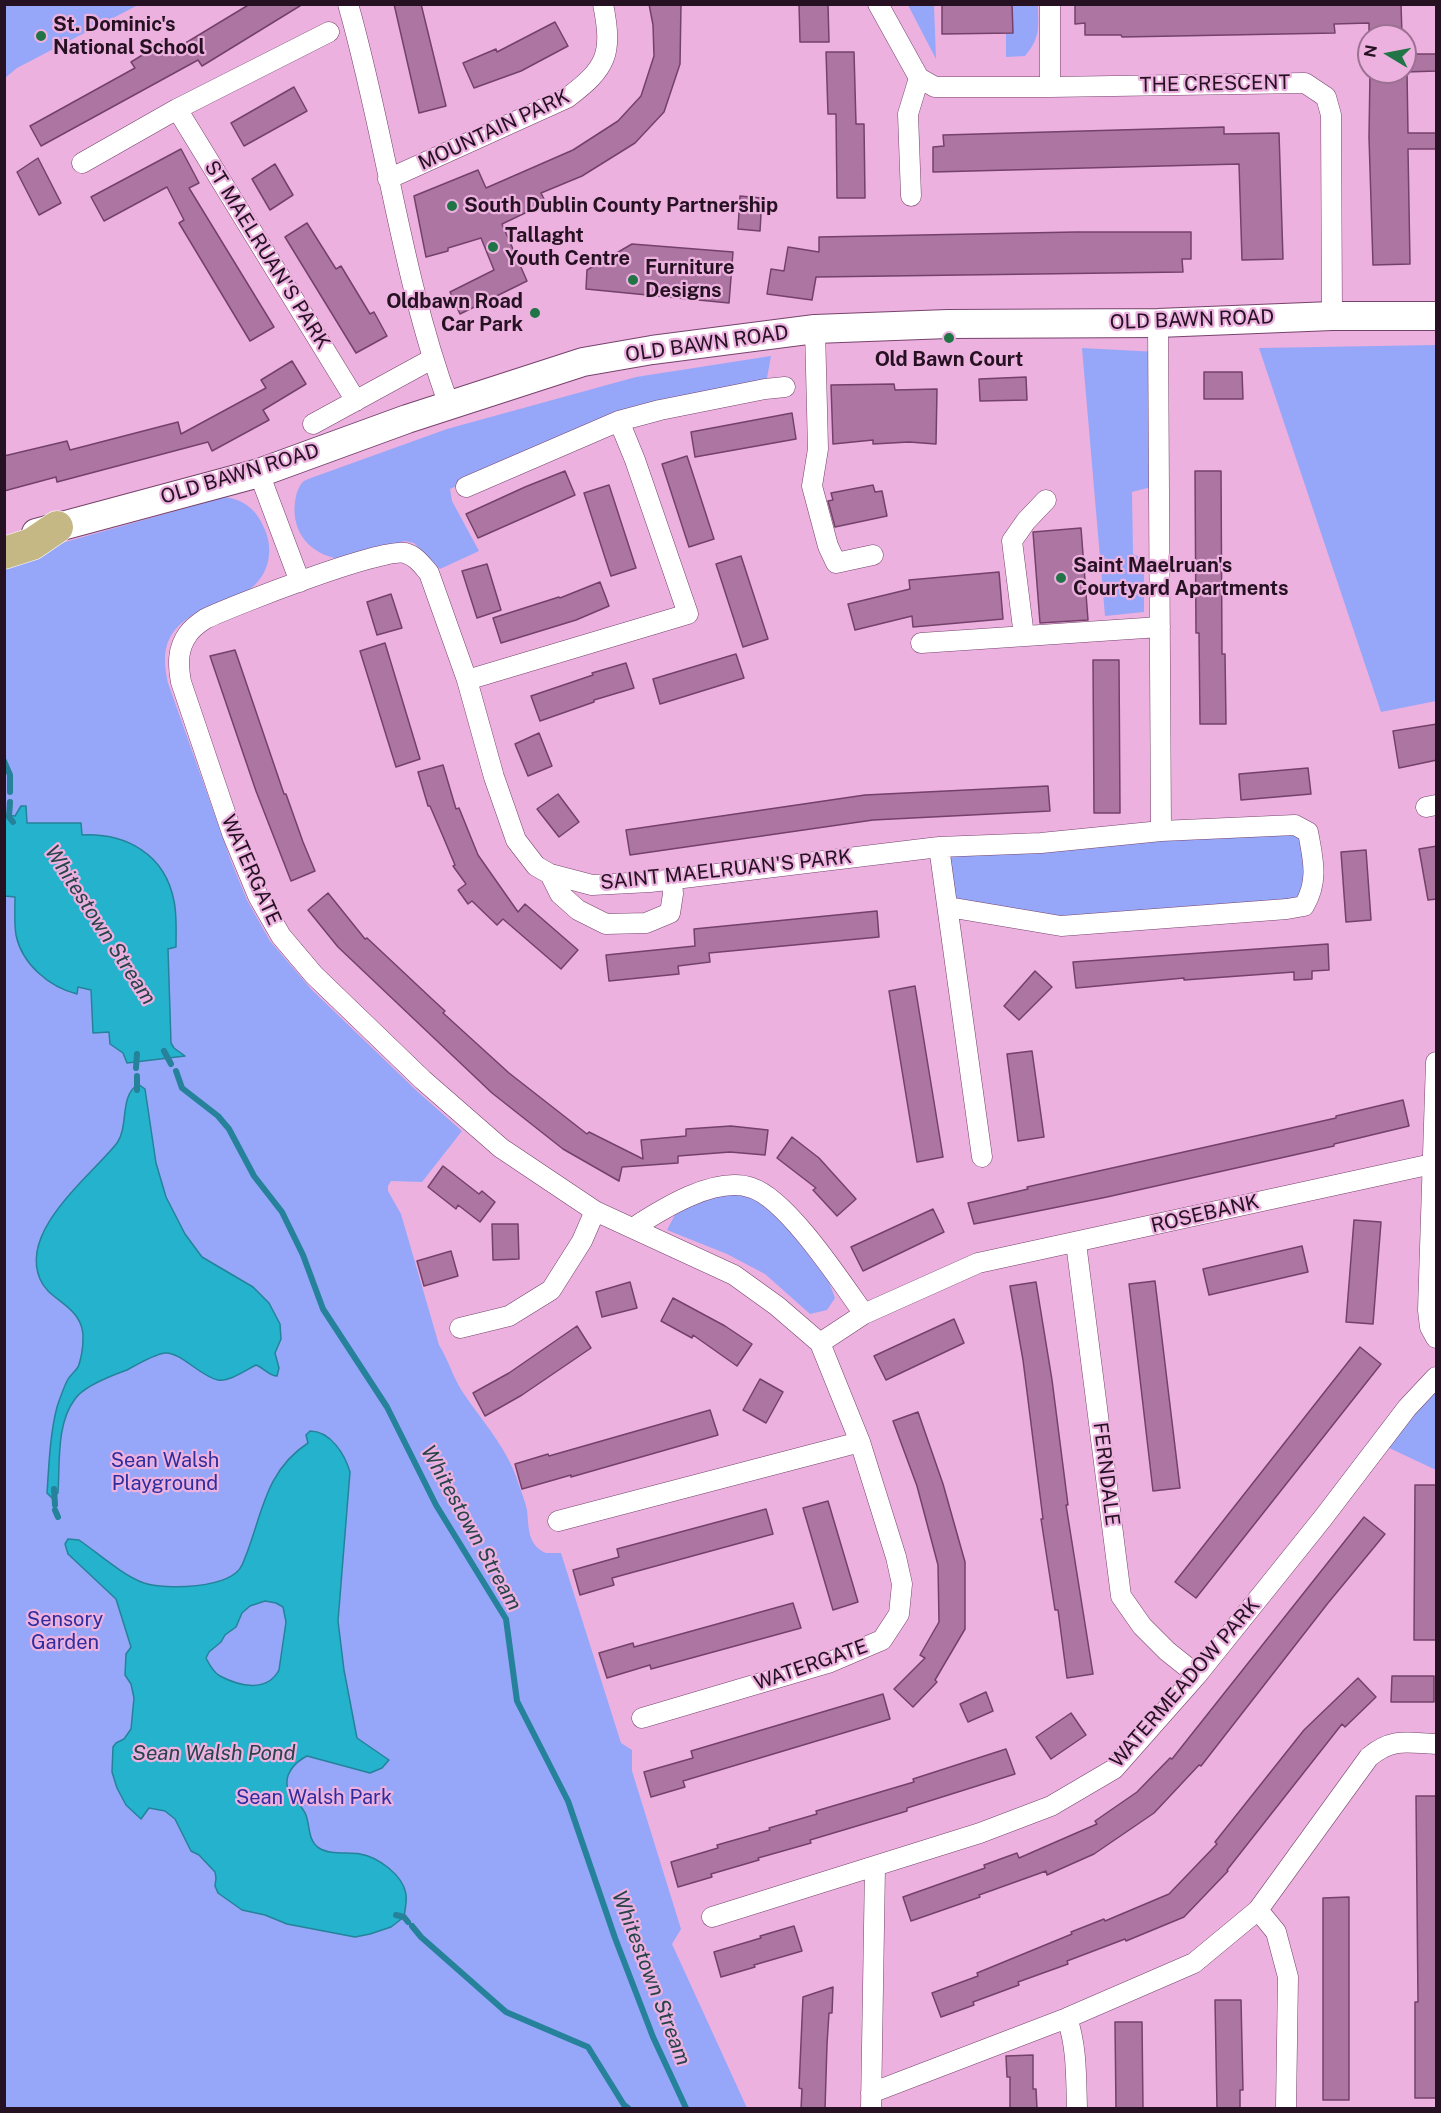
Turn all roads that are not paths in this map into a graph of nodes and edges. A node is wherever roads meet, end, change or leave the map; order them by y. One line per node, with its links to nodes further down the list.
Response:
1 (348, 4): 10 (street)
2 (603, 4): 10 (street, MOUNTAIN PARK)
3 (878, 4): 6 (street)
4 (1050, 4): 7 (street)
5 (329, 32): 8 (street)
6 (919, 78): 7 (street, THE CRESCENT); 11 (street)
7 (1050, 87): 12 (street, THE CRESCENT)
8 (177, 109): 9 (street); 18 (street, ST MAELRUAN'S PARK)
9 (82, 163)
10 (388, 179): 16 (street)
11 (910, 196)
12 (1332, 316): 13 (main road, OLD BAWN ROAD); 14 (main road, OLD BAWN ROAD)
13 (1437, 316)
14 (1158, 322): 15 (main road, OLD BAWN ROAD); 30 (street)
15 (815, 329): 19 (main road, OLD BAWN ROAD); 28 (street)
16 (432, 359): 18 (street); 19 (street)
17 (785, 387): 20 (street)
18 (356, 401): 21 (street)
19 (449, 405): 22 (main road, OLD BAWN ROAD)
20 (619, 421): 23 (street); 33 (street)
21 (313, 424)
22 (259, 473): 25 (main road, OLD BAWN ROAD); 29 (street)
23 (466, 487)
24 (1046, 500): 31 (street)
25 (57, 527): 26 (main road, OLD BAWN ROAD); 27 (main road)
26 (4, 539)
27 (4, 553)
28 (873, 555)
29 (300, 582): 33 (street, SAINT MAELRUAN'S PARK); 42 (street, WATERGATE)
30 (1160, 627): 31 (street); 34 (street)
31 (1024, 636): 32 (street)
32 (921, 643)
33 (467, 680): 36 (street, SAINT MAELRUAN'S PARK)
34 (1161, 831): 35 (street, SAINT MAELRUAN'S PARK); 38 (street, SAINT MAELRUAN'S PARK)
35 (939, 847): 37 (street, SAINT MAELRUAN'S PARK); 38 (street)
36 (550, 874): 37 (street, SAINT MAELRUAN'S PARK); 37 (street)
37 (672, 880)
38 (948, 907): 40 (street)
39 (1436, 1062): 41 (street)
40 (982, 1157)
41 (1432, 1164): 44 (street, ROSEBANK); 47 (street)
42 (595, 1211): 43 (street, WATERGATE); 46 (street)
43 (633, 1228): 45 (street); 48 (street, WATERGATE)
44 (1076, 1243): 45 (street, ROSEBANK); 52 (street, FERNDALE)
45 (864, 1314): 48 (street)
46 (460, 1328)
47 (1437, 1338)
48 (820, 1342): 50 (street, WATERGATE)
49 (1437, 1377): 52 (street, WATERMEADOW PARK)
50 (860, 1442): 51 (street); 53 (street, WATERGATE)
51 (558, 1521)
52 (1197, 1675): 55 (street, WATERMEADOW PARK)
53 (642, 1718)
54 (1437, 1744): 56 (street)
55 (875, 1867): 57 (street, WATERMEADOW PARK); 59 (street)
56 (1258, 1910): 58 (street); 61 (street)
57 (712, 1917)
58 (1067, 2018): 59 (street); 60 (street)
59 (871, 2101)
60 (1077, 2109)
61 (1286, 2109)

